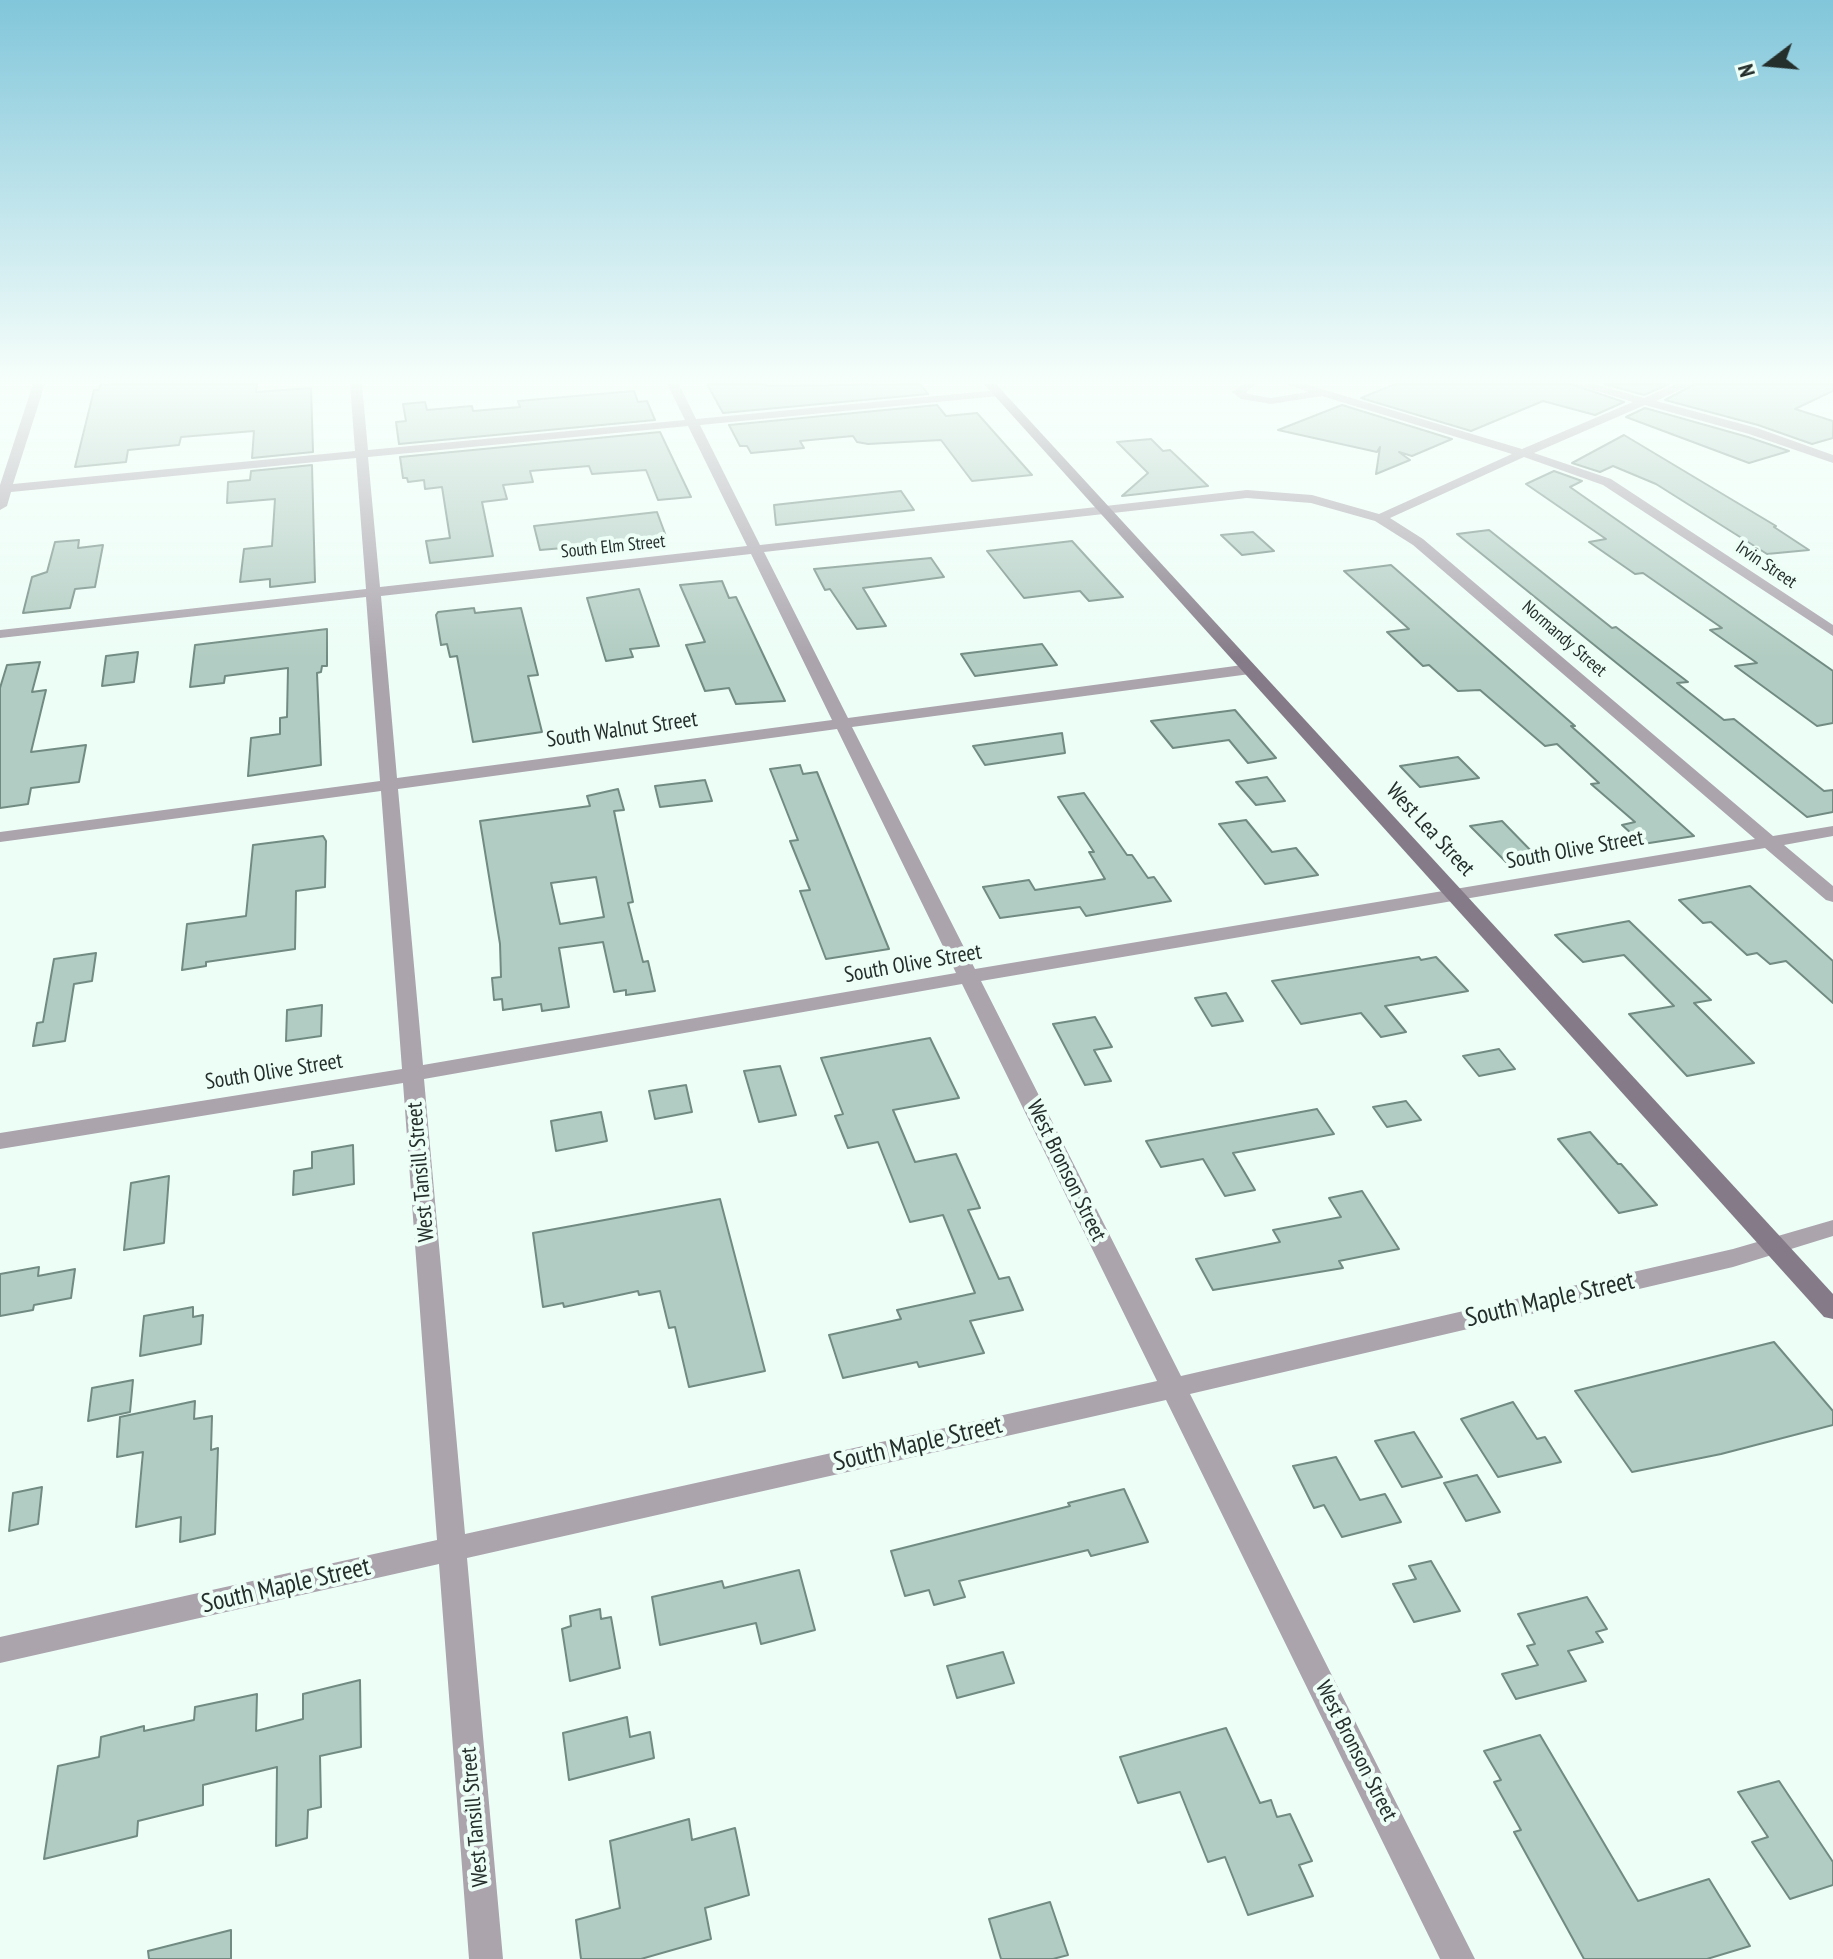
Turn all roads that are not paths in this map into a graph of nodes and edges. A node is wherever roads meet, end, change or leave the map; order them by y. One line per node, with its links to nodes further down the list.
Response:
1 (142, 475): 7 (street)
2 (363, 475): 13 (street, West Tansill Street)
3 (719, 475): 12 (street, West Bronson Street)
4 (1074, 475): 10 (main road, West Lea Street)
5 (1474, 475): 11 (street)
6 (1589, 475): 14 (street, Irvin Street)
7 (3, 489): 9 (street)
8 (1231, 496): 10 (street, South Elm Street); 11 (street, Normandy Street)
9 (0, 506)
10 (1105, 510): 12 (street, South Elm Street); 16 (main road, West Lea Street)
11 (1380, 518): 21 (street, Normandy Street)
12 (756, 549): 13 (street, South Elm Street); 17 (street, West Bronson Street)
13 (374, 591): 15 (street, South Elm Street); 18 (street, West Tansill Street)
14 (1833, 632)
15 (0, 634)
16 (1250, 669): 17 (street, South Walnut Street); 22 (main road, West Lea Street)
17 (840, 722): 18 (street, South Walnut Street); 24 (street, West Bronson Street)
18 (388, 784): 20 (street, South Walnut Street); 25 (street, West Tansill Street)
19 (1833, 831): 21 (street, South Olive Street)
20 (0, 837)
21 (1768, 841): 22 (street, South Olive Street); 23 (street, Normandy Street)
22 (1457, 894): 24 (street, South Olive Street); 28 (main road, West Lea Street)
23 (1833, 896)
24 (971, 978): 25 (street, South Olive Street); 30 (street, West Bronson Street)
25 (413, 1074): 26 (street, South Olive Street); 31 (street, West Tansill Street)
26 (0, 1141)
27 (1833, 1228): 28 (street, South Maple Street)
28 (1774, 1245): 29 (main road, West Lea Street); 30 (street, South Maple Street)
29 (1833, 1310)
30 (1173, 1388): 31 (street, South Maple Street); 34 (street, West Bronson Street)
31 (451, 1549): 32 (street, South Maple Street); 33 (street, West Tansill Street)
32 (0, 1650)
33 (486, 1959)
34 (1458, 1959)

